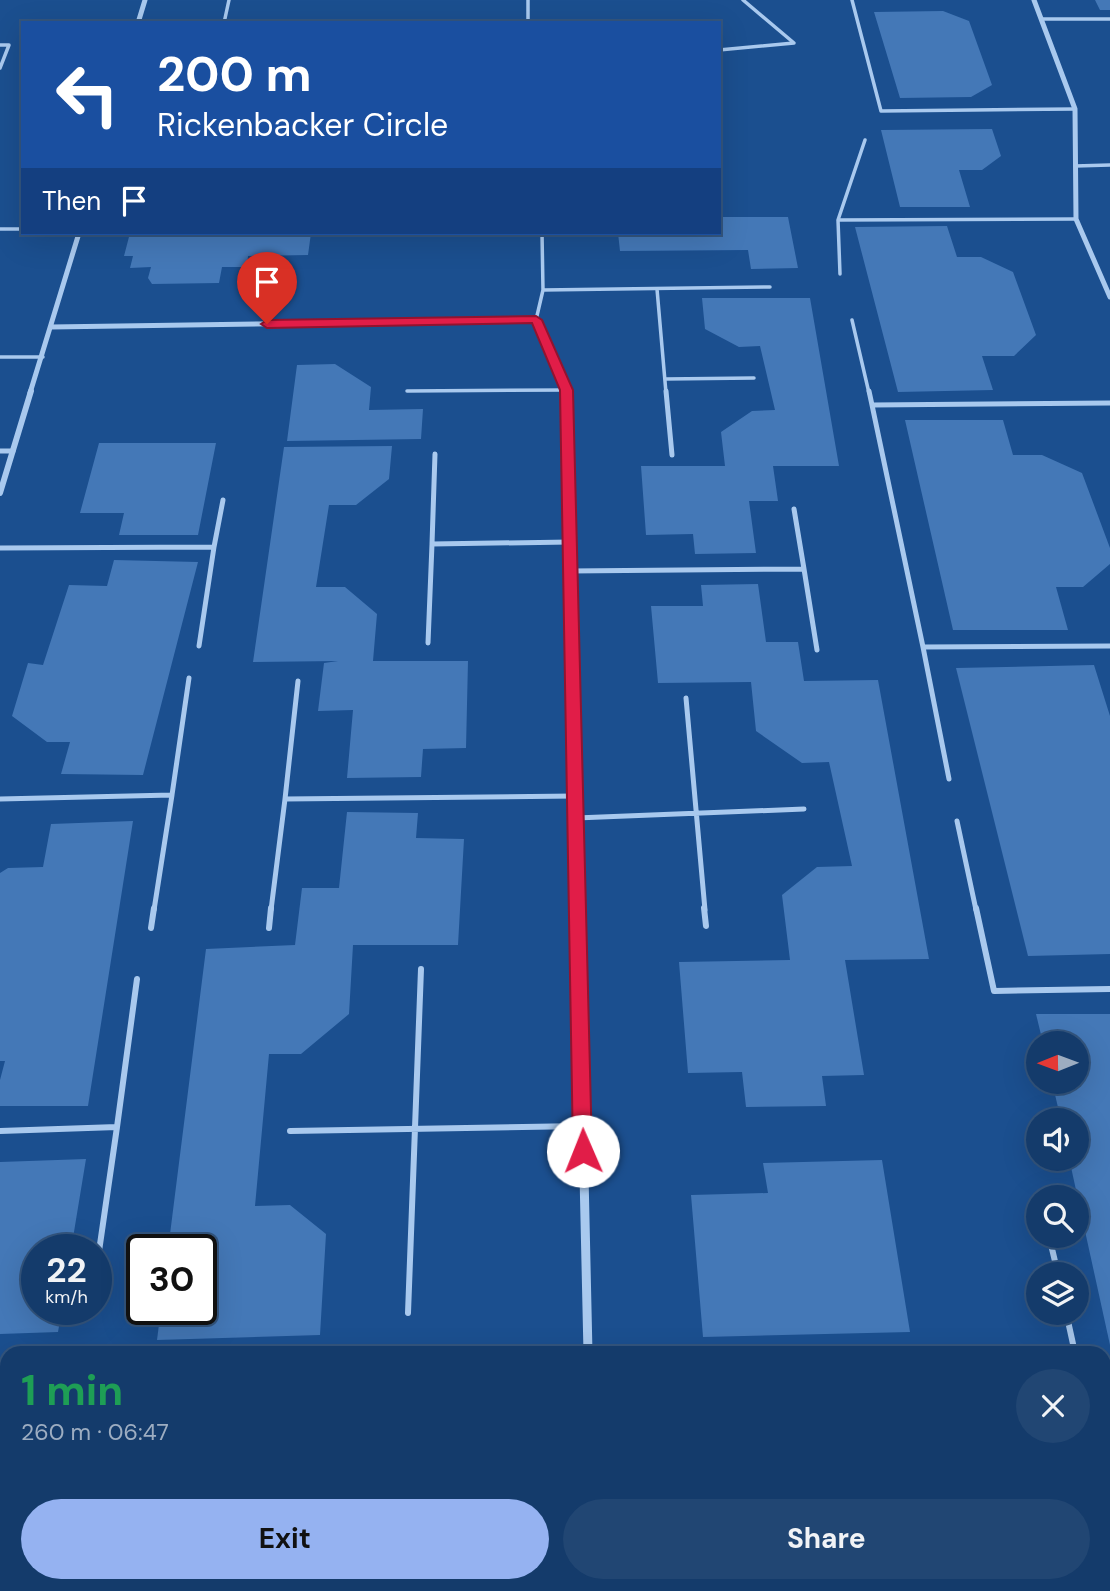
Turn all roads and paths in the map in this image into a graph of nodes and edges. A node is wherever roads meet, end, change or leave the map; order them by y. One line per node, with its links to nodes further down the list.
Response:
1 (145, 0): 9 (street)
2 (229, 0): 10 (lane)
3 (528, 0): 11 (lane)
4 (743, 0): 13 (lane)
5 (852, 0): 15 (lane)
6 (1034, 0): 7 (street)
7 (1041, 19): 8 (lane); 15 (street)
8 (1110, 19)
9 (139, 21)
10 (224, 21)
11 (528, 21)
12 (0, 45): 14 (lane)
13 (721, 50)
14 (0, 68)
15 (1075, 109): 18 (street)
16 (865, 140): 20 (lane)
17 (1110, 165): 18 (lane)
18 (1076, 166): 19 (street)
19 (1076, 219): 20 (lane); 29 (street)
20 (838, 220): 25 (lane)
21 (0, 229): 22 (lane)
22 (21, 229)
23 (78, 235): 32 (street)
24 (542, 235): 28 (lane)
25 (840, 274)
26 (770, 287): 27 (lane)
27 (657, 289): 28 (lane); 36 (lane)
28 (543, 290): 30 (lane)
29 (1110, 297)
30 (536, 320): 32 (street); 37 (street)
31 (852, 320): 40 (lane)
32 (51, 327): 34 (street)
33 (0, 357): 34 (lane)
34 (43, 357): 42 (street)
35 (754, 378): 36 (lane)
36 (666, 379): 44 (lane)
37 (567, 390): 38 (lane); 48 (street)
38 (407, 391)
39 (1110, 403): 40 (lane)
40 (872, 405): 57 (lane)
41 (0, 451): 42 (lane)
42 (13, 451): 45 (street)
43 (435, 454): 49 (lane)
44 (672, 455)
45 (0, 493)
46 (223, 500): 50 (lane)
47 (794, 509): 52 (lane)
48 (570, 542): 49 (lane); 53 (street)
49 (432, 544): 54 (lane)
50 (214, 547): 51 (lane); 55 (lane)
51 (0, 548)
52 (804, 569): 53 (lane); 58 (lane)
53 (570, 572): 64 (street)
54 (428, 643)
55 (199, 646)
56 (1110, 646): 57 (lane)
57 (923, 647): 62 (lane)
58 (817, 650)
59 (189, 678): 63 (lane)
60 (298, 681): 66 (lane)
61 (686, 698): 68 (lane)
62 (949, 779)
63 (172, 795): 65 (lane); 72 (lane)
64 (575, 796): 66 (lane); 69 (street)
65 (0, 799)
66 (285, 799): 73 (lane)
67 (804, 808): 68 (lane)
68 (696, 813): 69 (lane); 71 (lane)
69 (576, 818): 77 (street)
70 (957, 821): 76 (lane)
71 (706, 926)
72 (151, 928)
73 (269, 928)
74 (421, 969): 79 (lane)
75 (138, 979): 78 (lane)
76 (1110, 989)
77 (582, 1126): 79 (lane); 85 (street)
78 (117, 1127): 80 (lane); 82 (lane)
79 (415, 1129): 81 (lane); 83 (lane)
80 (0, 1131)
81 (290, 1131)
82 (102, 1234)
83 (408, 1313)
84 (1069, 1325): 86 (lane)
85 (588, 1346)
86 (1073, 1346)

